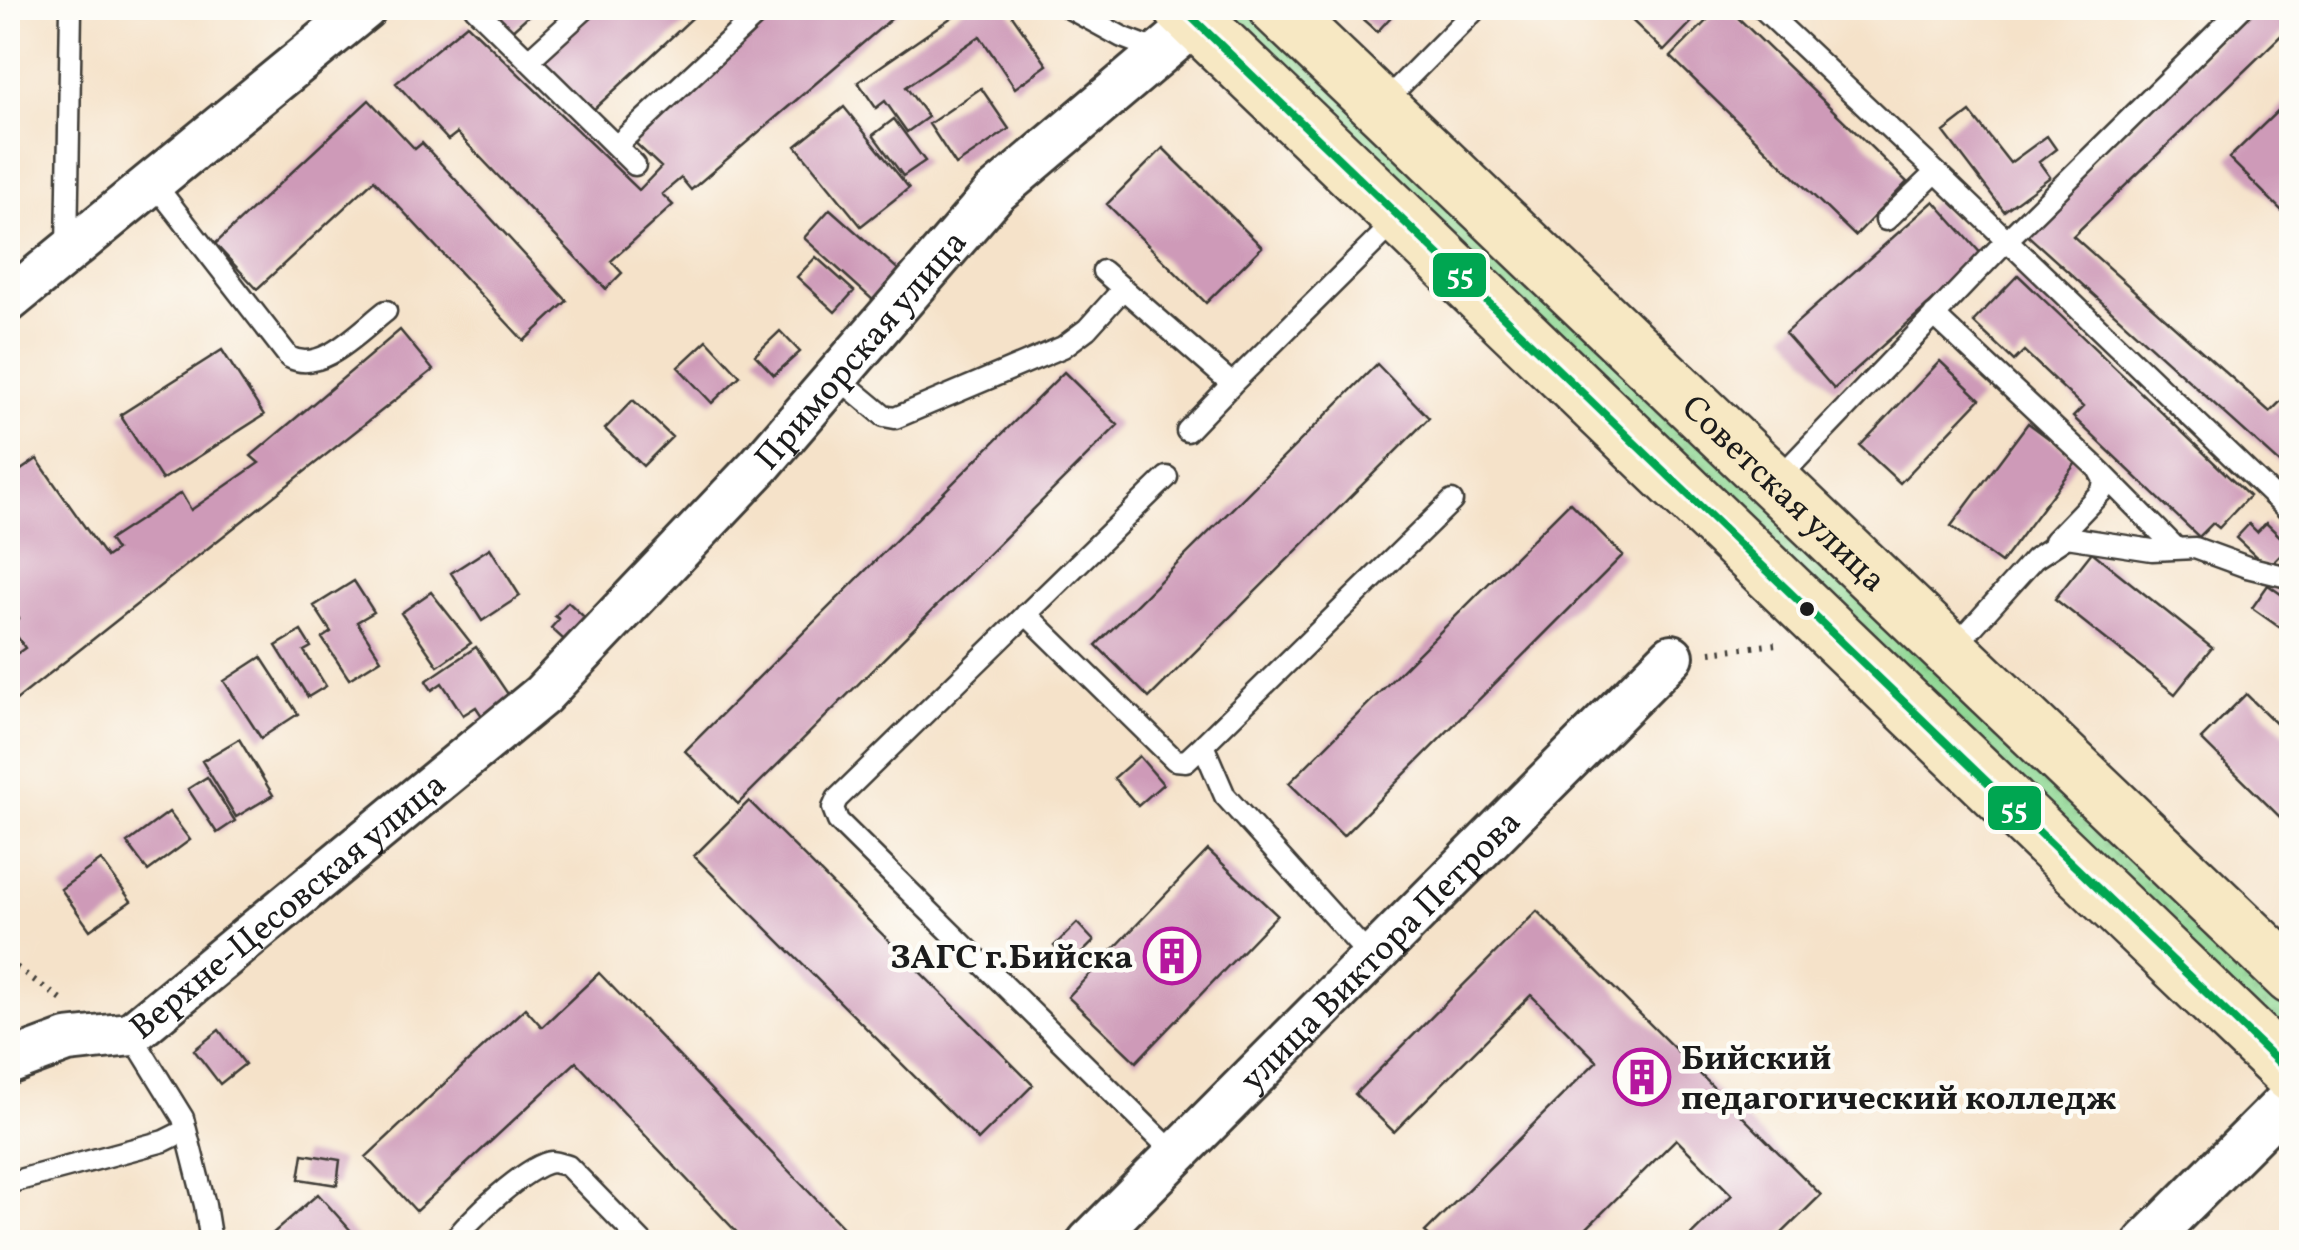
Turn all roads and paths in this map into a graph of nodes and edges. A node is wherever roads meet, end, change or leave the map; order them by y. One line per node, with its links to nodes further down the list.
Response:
1 (71, 8): 21 (lane)
2 (365, 8): 17 (street)
3 (475, 8): 12 (lane)
4 (586, 8): 12 (lane)
5 (764, 8): 14 (lane)
6 (1069, 8): 11 (lane)
7 (1277, 8): 13 (main road, Советская улица)
8 (1478, 8): 13 (lane)
9 (1762, 8): 16 (lane)
10 (2242, 8): 20 (lane)
11 (1180, 27): 18 (main road, Советская улица); 27 (street, Приморская улица)
12 (528, 60): 14 (lane)
13 (1381, 105): 32 (main road, Советская улица)
14 (616, 146): 15 (lane)
15 (635, 165)
16 (1936, 172): 19 (lane); 20 (lane)
17 (153, 182): 21 (street); 25 (lane)
18 (1400, 217): 28 (lane); 39 (main road, Советская улица)
19 (1886, 220)
20 (2005, 242): 26 (lane); 34 (lane)
21 (67, 254): 24 (street)
22 (1103, 271): 23 (lane)
23 (1123, 289): 27 (lane); 28 (lane)
24 (8, 301)
25 (386, 311)
26 (1934, 315): 30 (lane); 32 (lane)
27 (836, 376): 42 (street, Приморская улица)
28 (1232, 384): 29 (lane)
29 (1187, 430)
30 (2098, 469): 35 (lane); 36 (lane)
31 (1167, 477): 38 (lane)
32 (1774, 482): 40 (main road, Советская улица)
33 (1452, 501): 43 (lane)
34 (2292, 514)
35 (2049, 546): 36 (lane); 40 (lane)
36 (2176, 548): 37 (lane)
37 (2292, 578)
38 (1026, 614): 43 (lane); 53 (lane)
39 (1838, 637): 41 (path); 50 (main road, Советская улица)
40 (1951, 652): 46 (main road, Советская улица)
41 (1672, 656): 44 (street, улица Виктора Петрова)
42 (542, 695): 48 (street, Верхне-Цесовская улица)
43 (1203, 745): 44 (lane)
44 (1373, 960): 53 (street, улица Виктора Петрова)
45 (8, 961): 47 (path)
46 (2292, 977)
47 (58, 998)
48 (132, 1034): 49 (street, Верхне-Цесовская улица); 52 (lane)
49 (8, 1063)
50 (2292, 1076)
51 (2292, 1096): 59 (street)
52 (186, 1130): 54 (lane); 55 (lane)
53 (1174, 1154): 58 (street, улица Виктора Петрова)
54 (8, 1183)
55 (210, 1242)
56 (452, 1242): 57 (lane)
57 (642, 1242)
58 (1089, 1242)
59 (2146, 1242)

